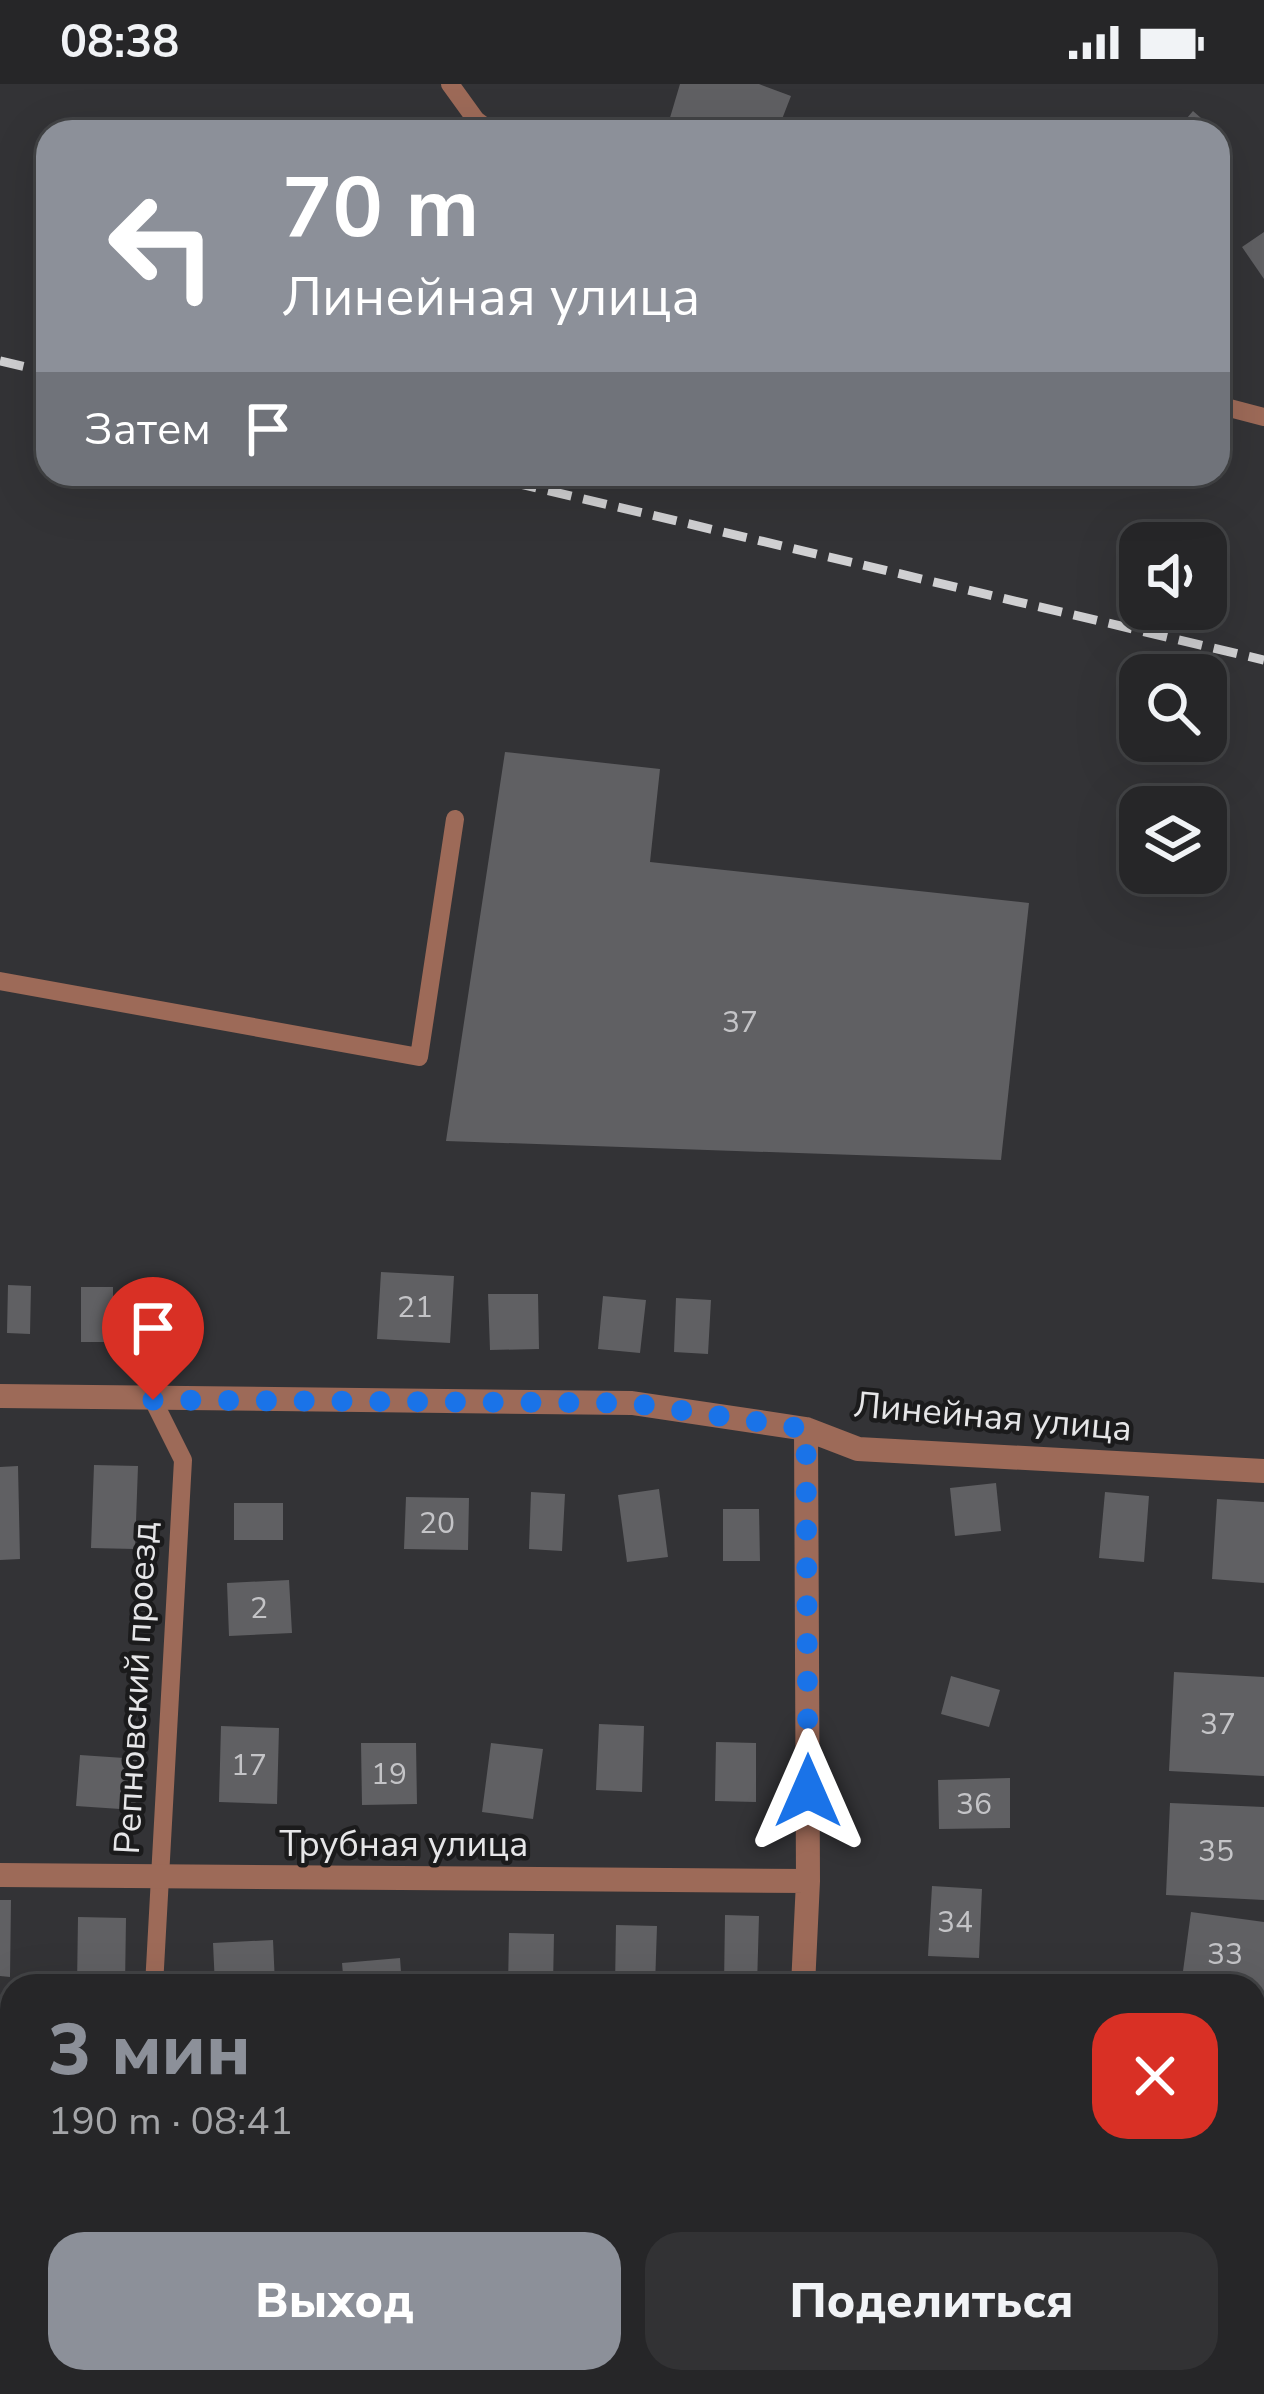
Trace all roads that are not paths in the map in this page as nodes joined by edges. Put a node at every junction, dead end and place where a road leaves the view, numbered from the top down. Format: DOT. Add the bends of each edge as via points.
graph roads {
  1 [pos="450,84"];
  2 [pos="476,120"];
  3 [pos="1230,407"];
  4 [pos="1264,417"];
  5 [pos="455,819"];
  6 [pos="0,981"];
  7 [pos="0,1396"];
  8 [pos="153,1400"];
  9 [pos="806,1429"];
  10 [pos="1264,1472"];
  11 [pos="0,1875"];
  12 [pos="158,1879"];
  13 [pos="808,1881"];
  14 [pos="154,1974"];
  15 [pos="804,1974"];
  1 -- 2 [label="lane"];
  3 -- 4 [label="lane"];
  5 -- 6 [label="lane" via="419,1057"];
  7 -- 8 [label="street, Линейная улица"];
  8 -- 9 [label="street, Линейная улица" via="632,1403"];
  8 -- 12 [label="lane, Репновский проезд" via="183,1460"];
  9 -- 10 [label="street, Линейная улица" via="858,1450"];
  9 -- 13 [label="street"];
  11 -- 12 [label="street, Трубная улица"];
  12 -- 13 [label="street, Трубная улица"];
  12 -- 14 [label="lane, Репновский проезд"];
  13 -- 15 [label="street"];
}
